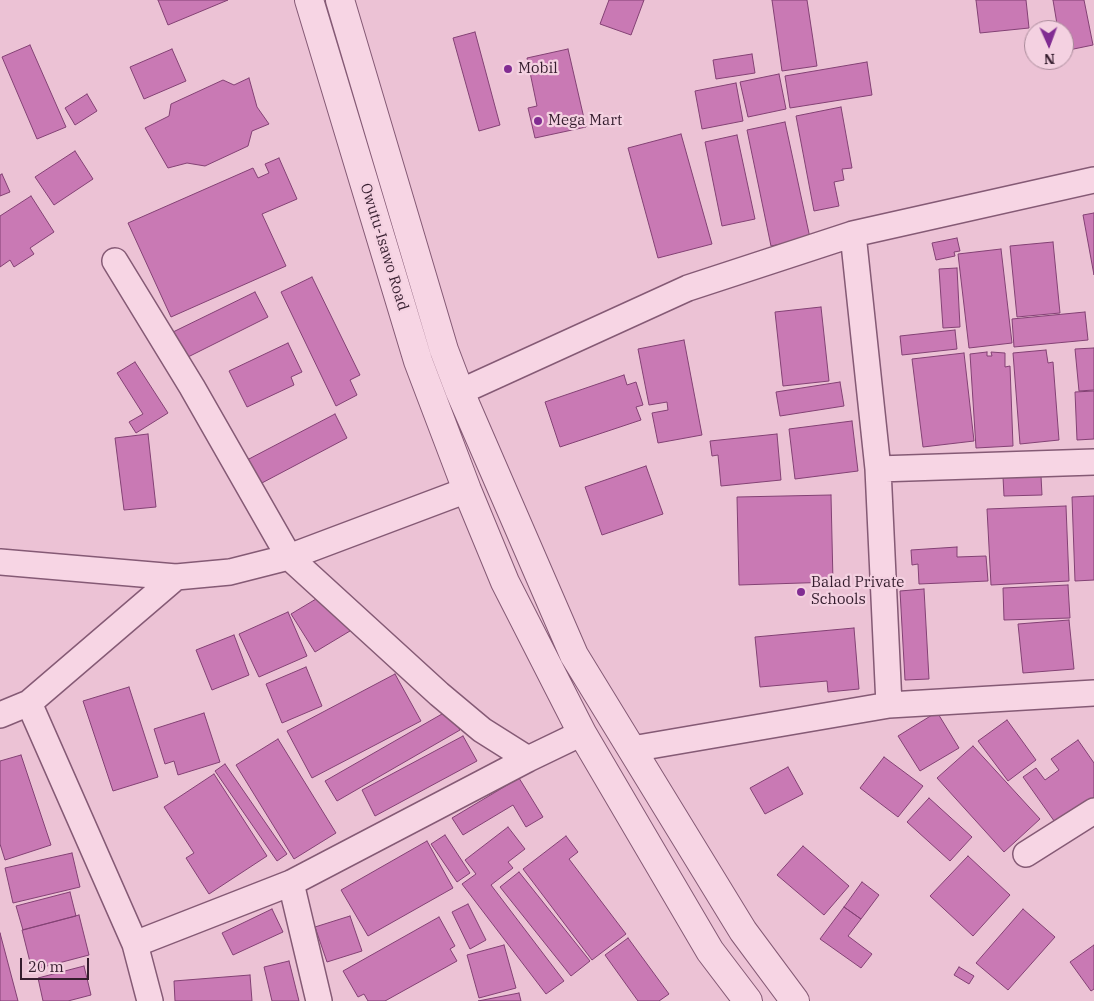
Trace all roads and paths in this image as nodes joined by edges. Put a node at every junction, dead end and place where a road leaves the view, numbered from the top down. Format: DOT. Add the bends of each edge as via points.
graph roads {
  1 [pos="309,0"];
  2 [pos="346,1"];
  3 [pos="1094,180"];
  4 [pos="853,234"];
  5 [pos="115,261"];
  6 [pos="460,392"];
  7 [pos="1094,462"];
  8 [pos="878,469"];
  9 [pos="467,490"];
  10 [pos="289,557"];
  11 [pos="0,562"];
  12 [pos="176,577"];
  13 [pos="1094,694"];
  14 [pos="29,703"];
  15 [pos="889,705"];
  16 [pos="0,715"];
  17 [pos="582,733"];
  18 [pos="632,749"];
  19 [pos="528,759"];
  20 [pos="1094,810"];
  21 [pos="1026,854"];
  22 [pos="291,884"];
  23 [pos="134,944"];
  24 [pos="142,1000"];
  25 [pos="319,1001"];
  26 [pos="748,1001"];
  27 [pos="795,1001"];
  1 -- 9 [label="street, Owutu-Isawo Road" via="418,361"];
  2 -- 6 [label="street, Owutu-Isawo Road" via="444,350"];
  3 -- 4 [label="street"];
  4 -- 6 [label="street" via="688,288"];
  4 -- 8 [label="street"];
  5 -- 10 [label="street"];
  6 -- 18 [label="street, Owutu-Isawo Road" via="574,655"];
  7 -- 8 [label="street"];
  8 -- 15 [label="street"];
  9 -- 10 [label="street"];
  9 -- 17 [label="street, Owutu-Isawo Road" via="505,582"];
  10 -- 12 [label="street" via="230,572"];
  10 -- 19 [label="street" via="439,694 482,730"];
  11 -- 12 [label="street"];
  12 -- 14 [label="street"];
  13 -- 15 [label="street"];
  14 -- 16 [label="street"];
  14 -- 23 [label="street"];
  15 -- 18 [label="street"];
  17 -- 19 [label="street"];
  17 -- 26 [label="street, Owutu-Isawo Road" via="710,951"];
  18 -- 27 [label="street, Owutu-Isawo Road" via="743,931"];
  19 -- 22 [label="street"];
  20 -- 21 [label="street"];
  22 -- 23 [label="street"];
  22 -- 25 [label="street"];
  23 -- 24 [label="street"];
}
